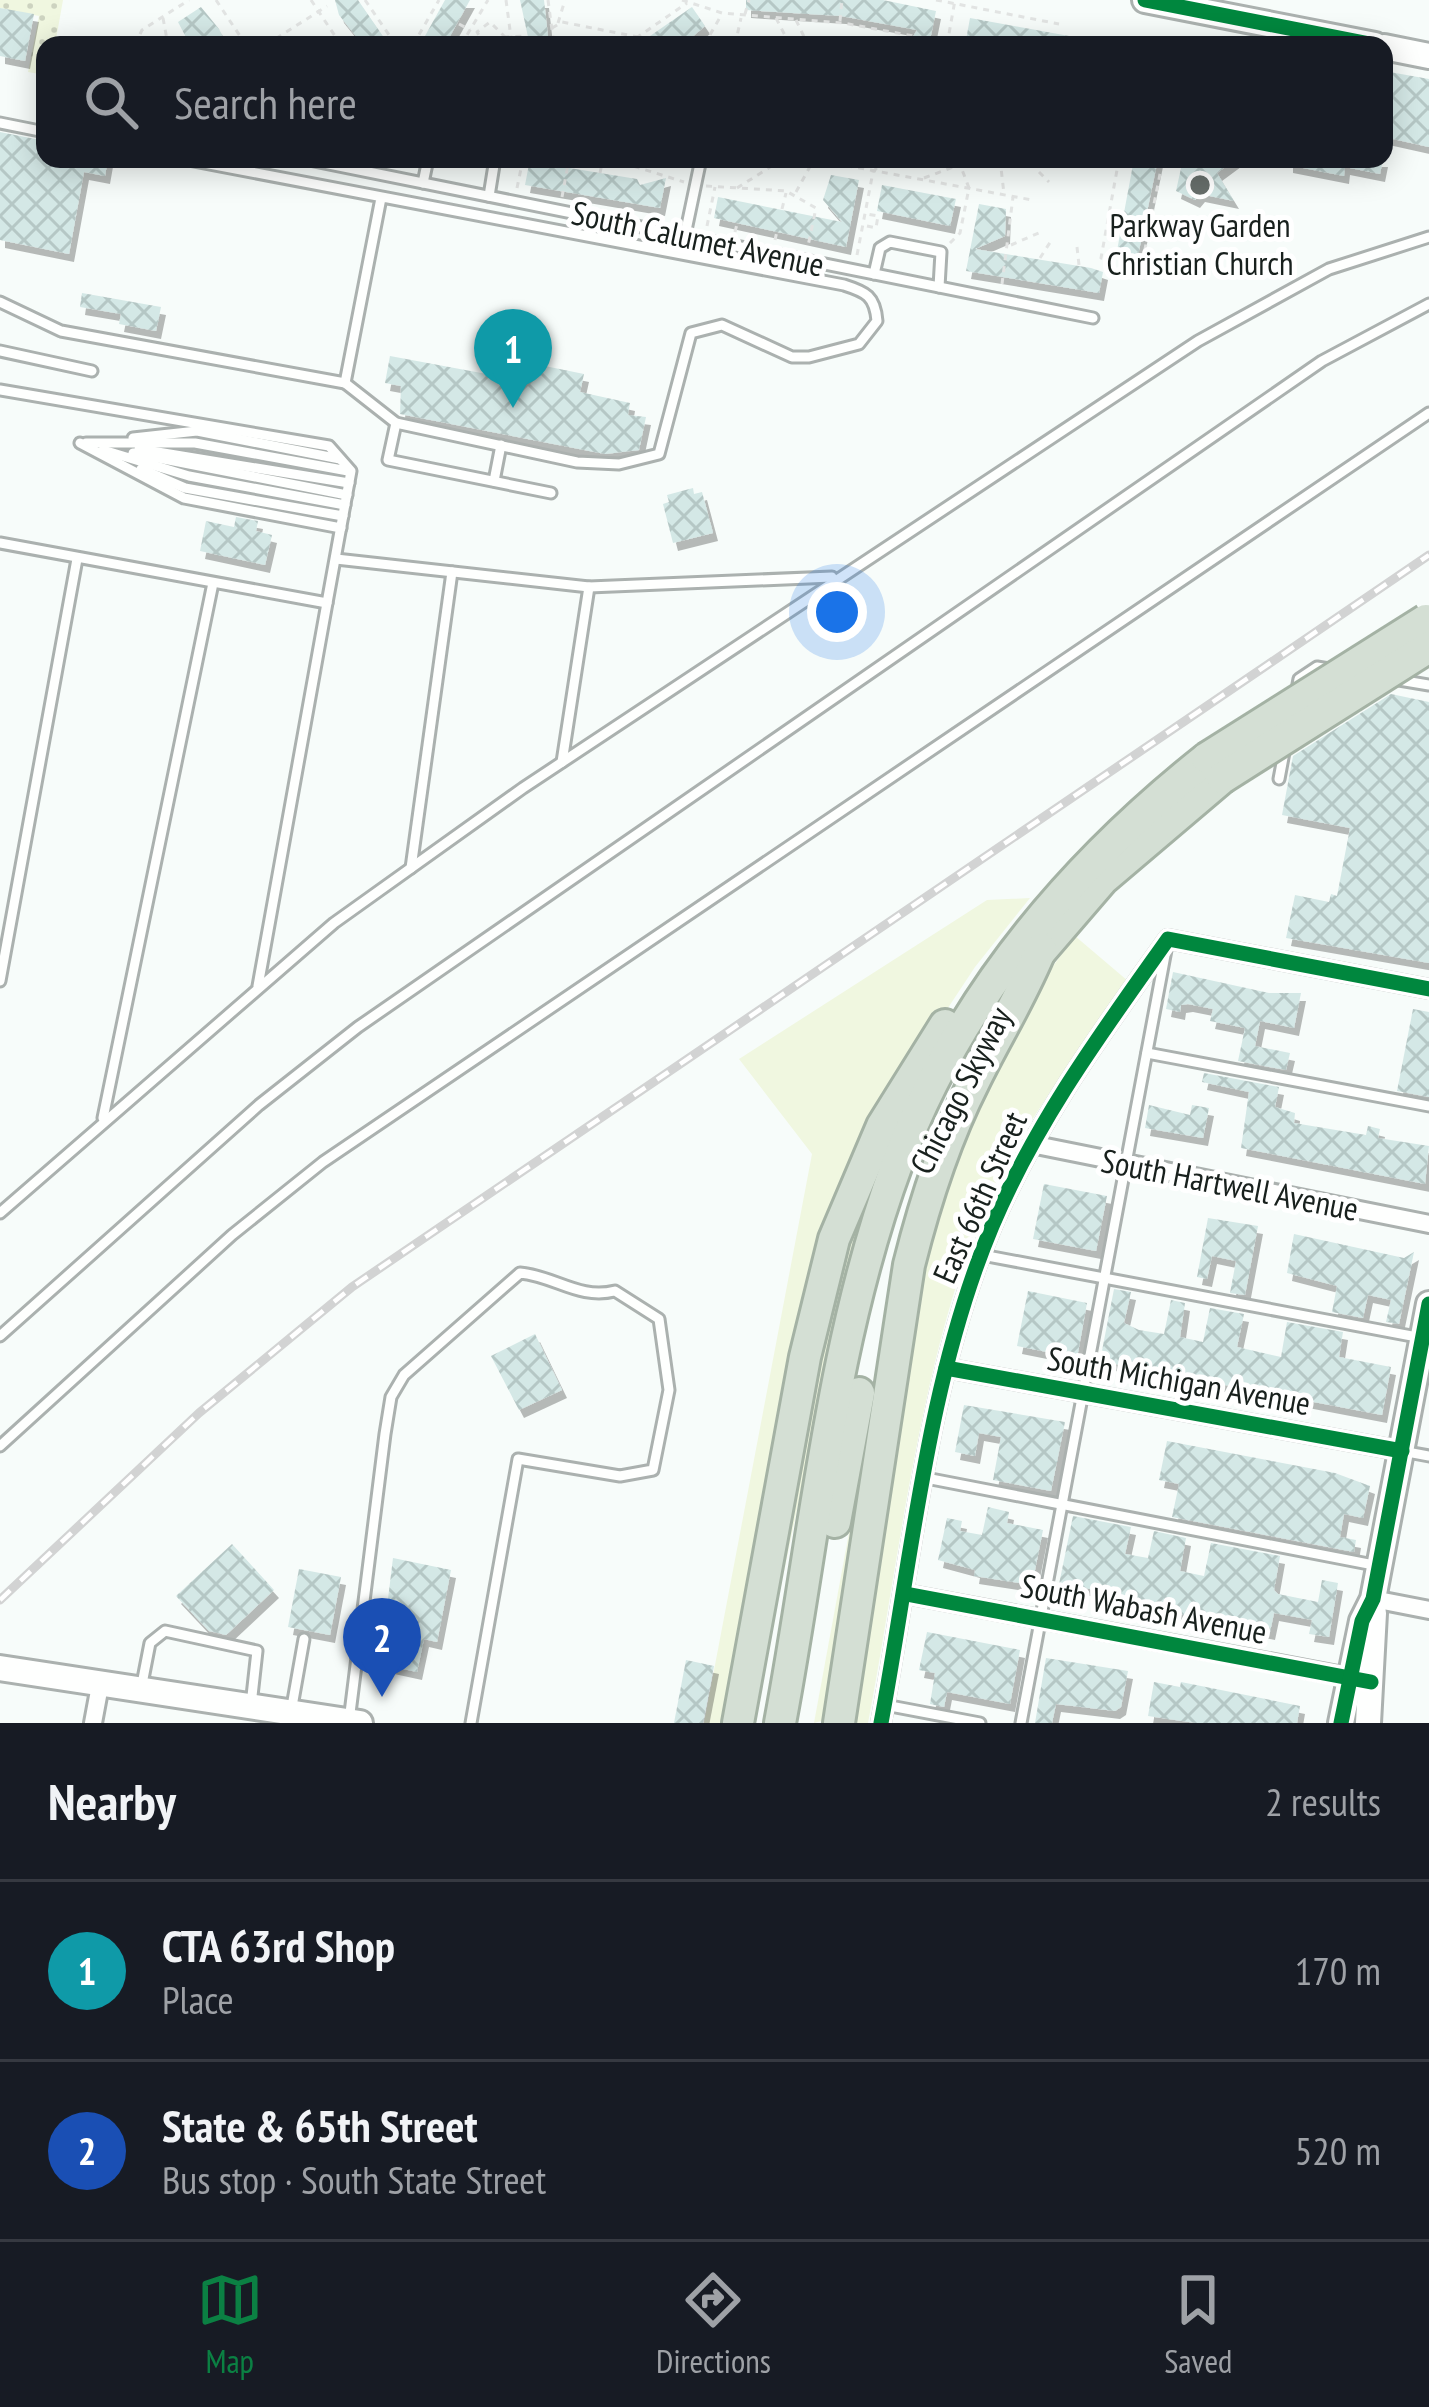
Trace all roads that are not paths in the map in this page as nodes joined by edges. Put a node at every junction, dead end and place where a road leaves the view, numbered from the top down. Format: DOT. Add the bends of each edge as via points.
graph roads {
  1 [pos="1145,0"];
  2 [pos="1200,5"];
  3 [pos="1336,36"];
  4 [pos="1393,49"];
  5 [pos="1429,56"];
  6 [pos="0,123"];
  7 [pos="36,130"];
  8 [pos="229,168"];
  9 [pos="349,168"];
  10 [pos="426,168"];
  11 [pos="494,168"];
  12 [pos="699,168"];
  13 [pos="423,183"];
  14 [pos="489,196"];
  15 [pos="382,198"];
  16 [pos="686,235"];
  17 [pos="1429,237"];
  18 [pos="874,274"];
  19 [pos="939,287"];
  20 [pos="0,302"];
  21 [pos="1429,304"];
  22 [pos="1093,318"];
  23 [pos="0,351"];
  24 [pos="92,371"];
  25 [pos="345,383"];
  26 [pos="0,390"];
  27 [pos="1429,413"];
  28 [pos="396,423"];
  29 [pos="80,443"];
  30 [pos="501,445"];
  31 [pos="340,459"];
  32 [pos="494,481"];
  33 [pos="551,493"];
  34 [pos="346,500"];
  35 [pos="0,543"];
  36 [pos="77,559"];
  37 [pos="335,559"];
  38 [pos="452,572"];
  39 [pos="834,577"];
  40 [pos="213,583"];
  41 [pos="589,586"];
  42 [pos="327,603"];
  43 [pos="1428,629"];
  44 [pos="1429,685"];
  45 [pos="562,762"];
  46 [pos="1215,768"];
  47 [pos="1279,779"];
  48 [pos="411,868"];
  49 [pos="1054,899"];
  50 [pos="1168,939"];
  51 [pos="1041,949"];
  52 [pos="0,981"];
  53 [pos="258,986"];
  54 [pos="1429,988"];
  55 [pos="1147,1053"];
  56 [pos="1429,1106"];
  57 [pos="103,1118"];
  58 [pos="1031,1144"];
  59 [pos="1126,1164"];
  60 [pos="0,1213"];
  61 [pos="1429,1223"];
  62 [pos="982,1255"];
  63 [pos="1104,1278"];
  64 [pos="1429,1304"];
  65 [pos="0,1336"];
  66 [pos="1423,1339"];
  67 [pos="946,1368"];
  68 [pos="1083,1393"];
  69 [pos="0,1446"];
  70 [pos="1402,1451"];
  71 [pos="1429,1456"];
  72 [pos="926,1478"];
  73 [pos="1062,1504"];
  74 [pos="1379,1566"];
  75 [pos="906,1594"];
  76 [pos="1372,1599"];
  77 [pos="1429,1610"];
  78 [pos="1040,1618"];
  79 [pos="304,1639"];
  80 [pos="4,1664"];
  81 [pos="788,1679"];
  82 [pos="101,1680"];
  83 [pos="1360,1680"];
  84 [pos="142,1687"];
  85 [pos="251,1705"];
  86 [pos="291,1712"];
  87 [pos="883,1714"];
  88 [pos="354,1722"];
  89 [pos="94,1723"];
  90 [pos="471,1723"];
  91 [pos="738,1723"];
  92 [pos="762,1723"];
  93 [pos="780,1723"];
  94 [pos="797,1723"];
  95 [pos="839,1723"];
  96 [pos="980,1723"];
  97 [pos="1021,1723"];
  98 [pos="1340,1723"];
  99 [pos="1369,1723"];
  1 -- 2 [label="main road"];
  2 -- 3 [label="main road"];
  4 -- 5 [label="main road"];
  6 -- 7 [label="lane"];
  8 -- 15 [label="lane"];
  9 -- 13 [label="lane, South Calumet Avenue"];
  10 -- 13 [label="lane"];
  11 -- 14 [label="lane"];
  12 -- 16 [label="lane"];
  13 -- 14 [label="lane, South Calumet Avenue"];
  14 -- 16 [label="lane, South Calumet Avenue"];
  15 -- 25 [label="lane"];
  15 -- 30 [label="lane" via="844,285 867,292 876,305 875,329 859,344 809,357 722,325 691,333 659,454 598,463"];
  16 -- 18 [label="lane, South Calumet Avenue"];
  17 -- 39 [label="lane" via="1329,269 1198,341"];
  18 -- 19 [label="lane, South Calumet Avenue"];
  18 -- 19 [label="lane" via="880,248 890,242 940,252"];
  19 -- 22 [label="lane, South Calumet Avenue"];
  20 -- 25 [label="lane" via="61,331"];
  21 -- 65 [label="lane" via="1322,361 358,1027"];
  23 -- 24 [label="lane"];
  25 -- 28 [label="lane"];
  26 -- 31 [label="lane" via="284,436 329,446"];
  27 -- 69 [label="lane" via="323,1162"];
  28 -- 30 [label="lane"];
  28 -- 32 [label="lane" via="388,460"];
  29 -- 31 [label="lane" via="197,431"];
  29 -- 34 [label="lane"];
  29 -- 34 [label="lane" via="185,488"];
  29 -- 34 [label="lane" via="195,443"];
  30 -- 32 [label="lane"];
  31 -- 34 [label="lane"];
  32 -- 33 [label="lane"];
  34 -- 37 [label="lane"];
  35 -- 36 [label="lane"];
  36 -- 40 [label="lane"];
  36 -- 52 [label="lane"];
  37 -- 38 [label="lane"];
  37 -- 42 [label="lane"];
  38 -- 41 [label="lane"];
  38 -- 48 [label="lane"];
  39 -- 41 [label="lane"];
  39 -- 45 [label="lane"];
  40 -- 42 [label="lane"];
  40 -- 57 [label="lane"];
  41 -- 45 [label="lane"];
  42 -- 53 [label="lane"];
  43 -- 46 [label="highway, Chicago Skyway, bridge"];
  44 -- 47 [label="lane" via="1317,668 1299,679"];
  45 -- 48 [label="lane"];
  46 -- 49 [label="highway, Chicago Skyway" via="1146,806"];
  46 -- 51 [label="highway, Chicago Skyway"];
  48 -- 53 [label="lane"];
  49 -- 81 [label="highway, Chicago Skyway" via="957,1039 897,1163 852,1322"];
  49 -- 91 [label="highway" via="988,963 909,1078 834,1239"];
  50 -- 54 [label="street"];
  50 -- 55 [label="lane"];
  50 -- 58 [label="street, East 66th Street"];
  51 -- 81 [label="highway, Chicago Skyway" via="967,1061 910,1186"];
  51 -- 95 [label="highway" via="948,1137 923,1208"];
  53 -- 57 [label="lane"];
  55 -- 56 [label="lane"];
  55 -- 59 [label="lane"];
  57 -- 60 [label="lane"];
  58 -- 59 [label="street, South Hartwell Avenue"];
  58 -- 62 [label="street, East 66th Street"];
  59 -- 61 [label="street, South Hartwell Avenue"];
  59 -- 63 [label="lane"];
  62 -- 63 [label="lane"];
  62 -- 67 [label="street, East 66th Street"];
  63 -- 66 [label="lane"];
  63 -- 68 [label="lane"];
  64 -- 66 [label="main road"];
  66 -- 70 [label="main road"];
  67 -- 68 [label="street, South Michigan Avenue"];
  67 -- 72 [label="street, East 66th Street"];
  68 -- 70 [label="street, South Michigan Avenue"];
  68 -- 73 [label="lane"];
  70 -- 71 [label="lane"];
  70 -- 74 [label="main road"];
  72 -- 73 [label="lane"];
  72 -- 75 [label="street, East 66th Street"];
  73 -- 74 [label="lane"];
  73 -- 78 [label="lane"];
  74 -- 76 [label="main road"];
  75 -- 78 [label="street, South Wabash Avenue"];
  75 -- 87 [label="street, East 66th Street"];
  76 -- 77 [label="street"];
  76 -- 83 [label="main road"];
  78 -- 83 [label="street, South Wabash Avenue"];
  78 -- 97 [label="lane"];
  79 -- 86 [label="lane"];
  80 -- 82 [label="main road"];
  81 -- 92 [label="highway, Chicago Skyway"];
  81 -- 93 [label="highway, Chicago Skyway"];
  81 -- 94 [label="highway, Chicago Skyway"];
  82 -- 84 [label="main road"];
  82 -- 89 [label="street"];
  83 -- 98 [label="main road"];
  83 -- 99 [label="main road"];
  84 -- 85 [label="main road"];
  84 -- 85 [label="lane" via="150,1643 165,1631 257,1651"];
  85 -- 86 [label="main road"];
  86 -- 88 [label="main road"];
  87 -- 96 [label="lane"];
  88 -- 90 [label="lane" via="385,1434 404,1375 520,1273 595,1296 615,1291 659,1319 669,1390 653,1470 620,1476 518,1460"];
}
